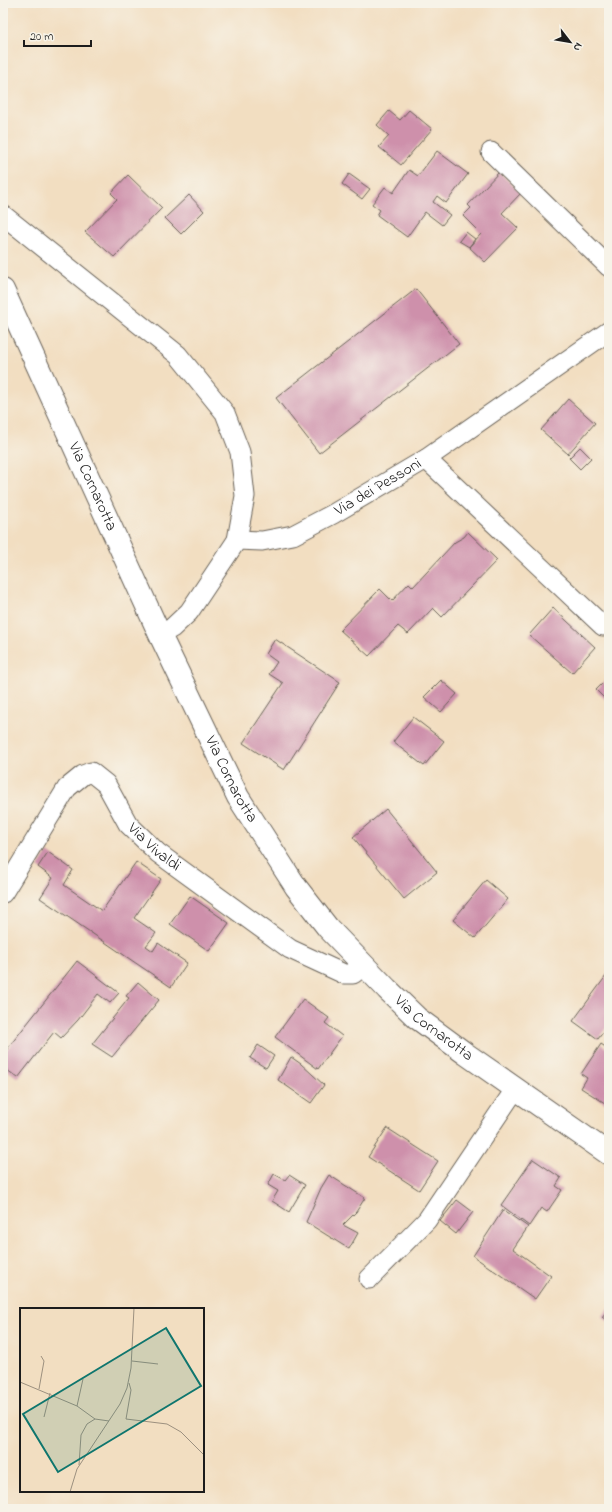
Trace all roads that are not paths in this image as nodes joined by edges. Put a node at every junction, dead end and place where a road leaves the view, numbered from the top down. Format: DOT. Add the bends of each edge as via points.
graph roads {
  1 [pos="491,152"];
  2 [pos="3,215"];
  3 [pos="609,267"];
  4 [pos="3,290"];
  5 [pos="609,331"];
  6 [pos="426,459"];
  7 [pos="237,540"];
  8 [pos="603,626"];
  9 [pos="160,635"];
  10 [pos="3,893"];
  11 [pos="364,966"];
  12 [pos="516,1088"];
  13 [pos="609,1154"];
  14 [pos="369,1279"];
  1 -- 3 [label="street"];
  2 -- 7 [label="street" via="178,355 225,413 240,452 245,496"];
  4 -- 9 [label="main road, Via Cornarotta"];
  5 -- 6 [label="street, Via dei Pessoni"];
  6 -- 7 [label="street, Via dei Pessoni" via="293,536 262,541"];
  6 -- 8 [label="street"];
  7 -- 9 [label="street" via="189,612"];
  9 -- 11 [label="main road, Via Cornarotta" via="238,797 296,887 328,928"];
  10 -- 11 [label="street, Via Vivaldi" via="67,788 91,772 106,784 128,824 158,853 290,949 344,974 353,974"];
  11 -- 12 [label="main road, Via Cornarotta" via="417,1018"];
  12 -- 13 [label="main road, Via Cornarotta"];
  12 -- 14 [label="street" via="427,1220"];
}
